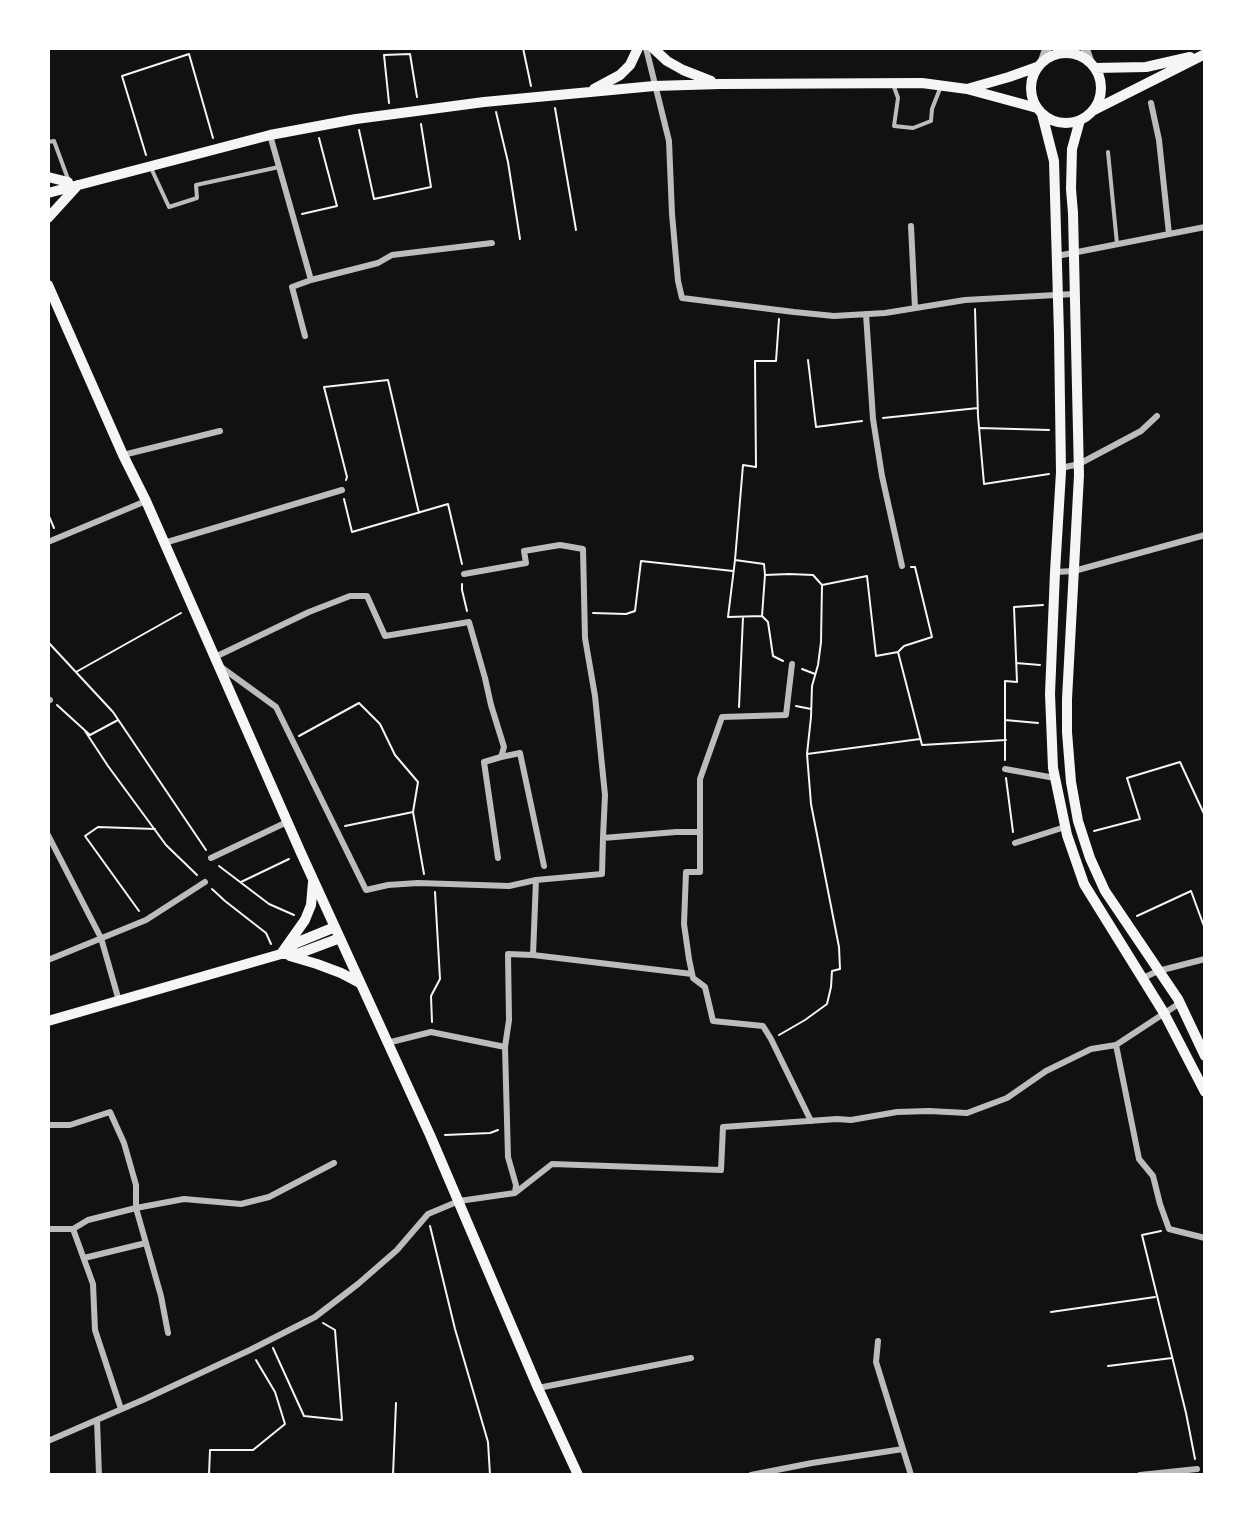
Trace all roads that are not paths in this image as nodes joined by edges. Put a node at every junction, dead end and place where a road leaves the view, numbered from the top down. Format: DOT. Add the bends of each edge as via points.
graph roads {
  1 [pos="638,48"];
  2 [pos="646,48"];
  3 [pos="653,48"];
  4 [pos="1047,48"];
  5 [pos="1085,48"];
  6 [pos="1205,53"];
  7 [pos="1040,64"];
  8 [pos="1093,65"];
  9 [pos="720,84"];
  10 [pos="892,84"];
  11 [pos="654,86"];
  12 [pos="941,86"];
  13 [pos="967,89"];
  14 [pos="587,93"];
  15 [pos="1151,103"];
  16 [pos="1094,110"];
  17 [pos="1039,111"];
  18 [pos="1080,120"];
  19 [pos="270,135"];
  20 [pos="48,142"];
  21 [pos="1108,152"];
  22 [pos="149,166"];
  23 [pos="279,167"];
  24 [pos="48,177"];
  25 [pos="74,183"];
  26 [pos="48,185"];
  27 [pos="48,193"];
  28 [pos="48,218"];
  29 [pos="912,226"];
  30 [pos="1205,227"];
  31 [pos="1169,234"];
  32 [pos="492,243"];
  33 [pos="1117,244"];
  34 [pos="1074,254"];
  35 [pos="1057,256"];
  36 [pos="311,280"];
  37 [pos="48,285"];
  38 [pos="1074,294"];
  39 [pos="1058,295"];
  40 [pos="52,306"];
  41 [pos="915,308"];
  42 [pos="866,314"];
  43 [pos="305,336"];
  44 [pos="1157,416"];
  45 [pos="220,431"];
  46 [pos="123,455"];
  47 [pos="1079,464"];
  48 [pos="1061,470"];
  49 [pos="342,490"];
  50 [pos="146,501"];
  51 [pos="1205,536"];
  52 [pos="48,542"];
  53 [pos="164,543"];
  54 [pos="902,566"];
  55 [pos="1074,571"];
  56 [pos="1055,572"];
  57 [pos="464,574"];
  58 [pos="217,662"];
  59 [pos="792,664"];
  60 [pos="501,757"];
  61 [pos="1005,769"];
  62 [pos="1055,778"];
  63 [pos="287,822"];
  64 [pos="1065,827"];
  65 [pos="700,832"];
  66 [pos="48,835"];
  67 [pos="603,838"];
  68 [pos="1015,843"];
  69 [pos="211,858"];
  70 [pos="498,858"];
  71 [pos="544,867"];
  72 [pos="314,879"];
  73 [pos="536,880"];
  74 [pos="205,882"];
  75 [pos="338,933"];
  76 [pos="101,938"];
  77 [pos="279,954"];
  78 [pos="533,954"];
  79 [pos="1205,959"];
  80 [pos="48,960"];
  81 [pos="1158,971"];
  82 [pos="692,974"];
  83 [pos="1143,978"];
  84 [pos="360,984"];
  85 [pos="120,1001"];
  86 [pos="1180,1003"];
  87 [pos="1164,1013"];
  88 [pos="48,1021"];
  89 [pos="387,1043"];
  90 [pos="1116,1045"];
  91 [pos="506,1047"];
  92 [pos="1205,1056"];
  93 [pos="1205,1092"];
  94 [pos="811,1120"];
  95 [pos="48,1125"];
  96 [pos="334,1163"];
  97 [pos="515,1193"];
  98 [pos="459,1202"];
  99 [pos="136,1208"];
  100 [pos="48,1229"];
  101 [pos="73,1229"];
  102 [pos="1205,1238"];
  103 [pos="146,1243"];
  104 [pos="84,1258"];
  105 [pos="168,1334"];
  106 [pos="878,1341"];
  107 [pos="692,1358"];
  108 [pos="538,1388"];
  109 [pos="121,1409"];
  110 [pos="97,1420"];
  111 [pos="48,1441"];
  112 [pos="903,1449"];
  113 [pos="1197,1469"];
  114 [pos="99,1475"];
  115 [pos="578,1475"];
  116 [pos="751,1475"];
  117 [pos="911,1475"];
  118 [pos="1140,1475"];
  1 -- 14 [label="main road" via="620,75"];
  2 -- 11 [label="street"];
  3 -- 9 [label="main road" via="682,70"];
  4 -- 7 [label="street"];
  5 -- 8 [label="street"];
  6 -- 8 [label="main road" via="1146,67"];
  6 -- 16 [label="main road"];
  7 -- 8 [label="main road" via="1051,56 1072,53"];
  7 -- 13 [label="main road"];
  7 -- 17 [label="main road" via="1030,83"];
  8 -- 16 [label="main road" via="1101,82"];
  9 -- 10 [label="main road"];
  9 -- 11 [label="main road"];
  10 -- 12 [label="main road"];
  10 -- 12 [label="lane" via="898,98 894,126 913,128 931,121"];
  11 -- 14 [label="main road"];
  11 -- 42 [label="street" via="669,141 672,214 682,298 834,316"];
  12 -- 13 [label="main road"];
  13 -- 17 [label="main road"];
  14 -- 19 [label="main road" via="419,110"];
  15 -- 31 [label="street"];
  16 -- 18 [label="main road"];
  17 -- 18 [label="main road" via="1060,123"];
  17 -- 35 [label="main road" via="1054,161"];
  18 -- 34 [label="main road" via="1072,149"];
  19 -- 22 [label="main road"];
  19 -- 23 [label="street"];
  20 -- 25 [label="lane" via="54,141"];
  21 -- 33 [label="lane"];
  22 -- 23 [label="lane" via="169,207 197,198 196,185"];
  22 -- 25 [label="main road"];
  23 -- 36 [label="street"];
  24 -- 25 [label="main road"];
  25 -- 26 [label="main road"];
  25 -- 27 [label="main road"];
  25 -- 28 [label="main road"];
  29 -- 41 [label="street"];
  30 -- 31 [label="street"];
  31 -- 33 [label="street"];
  32 -- 36 [label="street" via="392,255"];
  33 -- 34 [label="street"];
  34 -- 35 [label="street"];
  34 -- 38 [label="main road"];
  35 -- 39 [label="main road"];
  36 -- 43 [label="street" via="292,287"];
  37 -- 40 [label="main road"];
  38 -- 39 [label="street"];
  38 -- 47 [label="main road"];
  39 -- 41 [label="street"];
  39 -- 48 [label="main road"];
  40 -- 46 [label="main road"];
  41 -- 42 [label="street"];
  42 -- 54 [label="street" via="873,419"];
  44 -- 47 [label="street" via="1141,431"];
  45 -- 46 [label="street"];
  46 -- 50 [label="main road"];
  47 -- 48 [label="street"];
  47 -- 55 [label="main road"];
  48 -- 56 [label="main road"];
  49 -- 53 [label="street"];
  50 -- 52 [label="street"];
  50 -- 53 [label="main road"];
  51 -- 55 [label="street"];
  53 -- 58 [label="main road"];
  55 -- 56 [label="street"];
  55 -- 81 [label="main road" via="1067,732 1078,821 1105,891"];
  56 -- 62 [label="main road" via="1050,693"];
  57 -- 67 [label="street" via="526,563 524,551 560,545 582,549 585,638 605,795"];
  58 -- 60 [label="street" via="309,612 350,596 367,596 385,636 470,622 504,747"];
  58 -- 63 [label="main road"];
  58 -- 73 [label="street" via="276,707 366,890 426,883 509,886"];
  59 -- 65 [label="street" via="786,715 722,717 700,779"];
  60 -- 70 [label="street" via="484,762"];
  60 -- 71 [label="street" via="520,753"];
  61 -- 62 [label="street"];
  62 -- 64 [label="main road"];
  63 -- 69 [label="street"];
  63 -- 72 [label="main road"];
  64 -- 68 [label="street"];
  64 -- 83 [label="main road" via="1084,884"];
  65 -- 67 [label="street"];
  65 -- 82 [label="street" via="700,872 686,872 684,924"];
  66 -- 76 [label="street"];
  67 -- 73 [label="street" via="602,874"];
  72 -- 75 [label="main road"];
  72 -- 77 [label="main road" via="305,920"];
  73 -- 78 [label="street"];
  74 -- 76 [label="street" via="146,920"];
  75 -- 77 [label="main road" via="291,945"];
  75 -- 84 [label="main road"];
  76 -- 80 [label="street"];
  76 -- 85 [label="street"];
  77 -- 84 [label="main road" via="341,973"];
  77 -- 85 [label="main road"];
  78 -- 82 [label="street"];
  78 -- 91 [label="street" via="508,954"];
  79 -- 81 [label="street"];
  81 -- 83 [label="street"];
  81 -- 86 [label="main road"];
  82 -- 94 [label="street" via="705,987 713,1021 763,1026"];
  83 -- 87 [label="main road"];
  84 -- 89 [label="main road"];
  85 -- 88 [label="main road"];
  86 -- 87 [label="street"];
  86 -- 92 [label="main road"];
  87 -- 90 [label="street"];
  87 -- 93 [label="main road"];
  89 -- 91 [label="street" via="431,1032"];
  89 -- 98 [label="main road"];
  90 -- 94 [label="street" via="1091,1049 1046,1071 1007,1098 968,1113 897,1112 851,1120"];
  90 -- 102 [label="street" via="1139,1159 1153,1176 1169,1229"];
  91 -- 97 [label="street" via="508,1157"];
  94 -- 97 [label="street" via="723,1127 721,1170 552,1164"];
  95 -- 99 [label="street" via="70,1125 110,1112 136,1185"];
  96 -- 99 [label="street" via="269,1197 241,1204 184,1199"];
  97 -- 98 [label="street"];
  98 -- 108 [label="main road"];
  98 -- 109 [label="street" via="428,1214 397,1250 315,1317"];
  99 -- 101 [label="street" via="88,1220"];
  99 -- 103 [label="street"];
  100 -- 101 [label="street"];
  101 -- 104 [label="street"];
  103 -- 104 [label="street"];
  103 -- 105 [label="street"];
  104 -- 109 [label="street" via="93,1284 95,1330"];
  106 -- 112 [label="street" via="876,1362"];
  107 -- 108 [label="street"];
  108 -- 115 [label="main road"];
  109 -- 110 [label="street"];
  110 -- 111 [label="street"];
  110 -- 114 [label="street"];
  112 -- 116 [label="street"];
  112 -- 117 [label="street"];
  113 -- 118 [label="street"];
}
